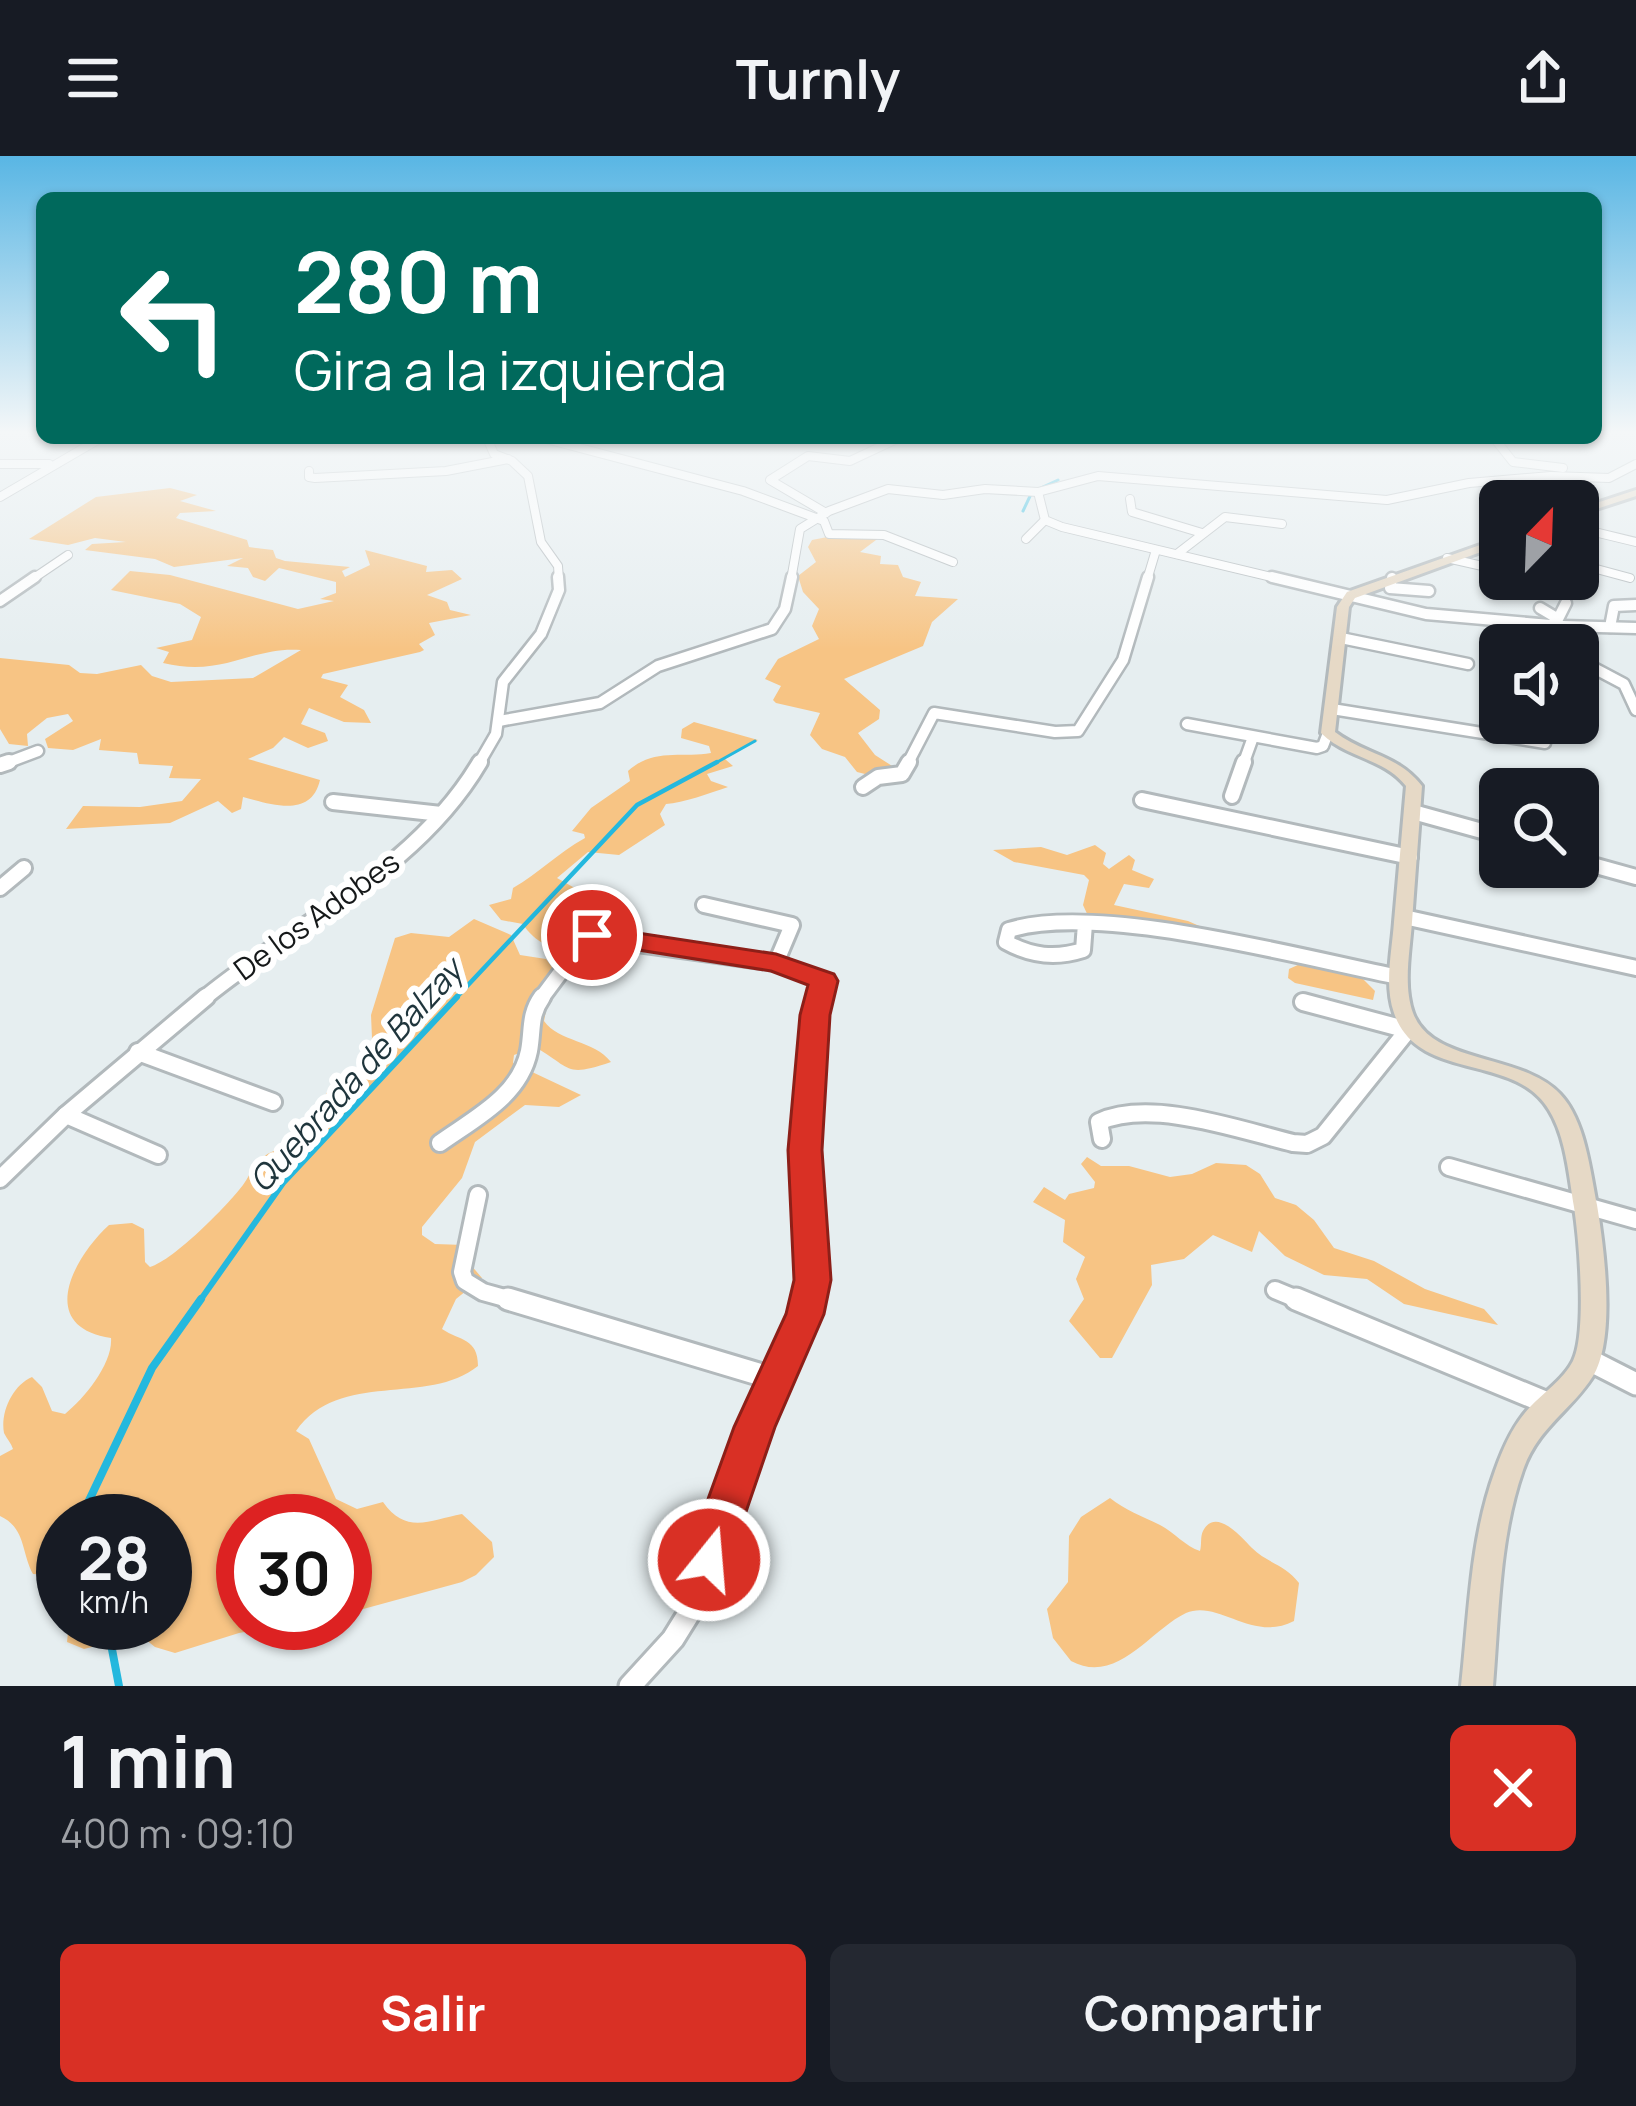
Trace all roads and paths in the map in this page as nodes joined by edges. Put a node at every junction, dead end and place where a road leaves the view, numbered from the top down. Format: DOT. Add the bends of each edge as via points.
graph roads {
  1 [pos="534,505"];
  2 [pos="788,505"];
  3 [pos="806,505"];
  4 [pos="848,505"];
  5 [pos="1039,505"];
  6 [pos="1128,505"];
  7 [pos="821,516"];
  8 [pos="1046,520"];
  9 [pos="1282,524"];
  10 [pos="1202,533"];
  11 [pos="1599,533"];
  12 [pos="1026,539"];
  13 [pos="1636,542"];
  14 [pos="1156,550"];
  15 [pos="1479,550"];
  16 [pos="1177,554"];
  17 [pos="68,555"];
  18 [pos="1447,558"];
  19 [pos="953,562"];
  20 [pos="1479,565"];
  21 [pos="1599,570"];
  22 [pos="1392,578"];
  23 [pos="1630,578"];
  24 [pos="1429,591"];
  25 [pos="1351,595"];
  26 [pos="0,601"];
  27 [pos="1566,603"];
  28 [pos="1636,605"];
  29 [pos="1540,608"];
  30 [pos="1558,624"];
  31 [pos="1599,626"];
  32 [pos="1610,627"];
  33 [pos="1636,628"];
  34 [pos="1341,638"];
  35 [pos="1468,664"];
  36 [pos="1599,670"];
  37 [pos="1331,709"];
  38 [pos="1636,710"];
  39 [pos="499,721"];
  40 [pos="1187,724"];
  41 [pos="1328,733"];
  42 [pos="1479,733"];
  43 [pos="1253,737"];
  44 [pos="38,751"];
  45 [pos="0,765"];
  46 [pos="863,787"];
  47 [pos="1232,796"];
  48 [pos="1142,800"];
  49 [pos="333,802"];
  50 [pos="1413,812"];
  51 [pos="441,814"];
  52 [pos="1479,830"];
  53 [pos="1410,857"];
  54 [pos="1599,867"];
  55 [pos="24,868"];
  56 [pos="1636,877"];
  57 [pos="0,888"];
  58 [pos="704,905"];
  59 [pos="1404,917"];
  60 [pos="1085,924"];
  61 [pos="776,963"];
  62 [pos="1636,968"];
  63 [pos="1399,977"];
  64 [pos="1303,1002"];
  65 [pos="1408,1030"];
  66 [pos="138,1052"];
  67 [pos="273,1102"];
  68 [pos="65,1115"];
  69 [pos="1102,1139"];
  70 [pos="440,1144"];
  71 [pos="158,1155"];
  72 [pos="1449,1167"];
  73 [pos="0,1179"];
  74 [pos="478,1195"];
  75 [pos="1586,1207"];
  76 [pos="1636,1220"];
  77 [pos="1275,1290"];
  78 [pos="1587,1358"];
  79 [pos="775,1379"];
  80 [pos="1636,1384"];
  81 [pos="1547,1403"];
  82 [pos="630,1686"];
  83 [pos="1477,1686"];
  1 -- 39 [label="street, De los Adobes" via="559,590 541,634 503,682"];
  2 -- 7 [label="street"];
  3 -- 7 [label="street"];
  4 -- 7 [label="street"];
  5 -- 8 [label="street"];
  6 -- 10 [label="street"];
  7 -- 19 [label="street" via="829,534 884,536"];
  7 -- 39 [label="street" via="797,535 796,572 772,628 658,666 600,704"];
  8 -- 12 [label="street"];
  8 -- 14 [label="street"];
  9 -- 10 [label="street" via="1225,517"];
  10 -- 16 [label="street"];
  11 -- 13 [label="street"];
  14 -- 16 [label="street"];
  14 -- 46 [label="street" via="1123,660 1078,731 934,712 902,774"];
  15 -- 18 [label="street"];
  16 -- 25 [label="street"];
  17 -- 26 [label="street"];
  18 -- 20 [label="street"];
  18 -- 22 [label="street"];
  21 -- 23 [label="street"];
  22 -- 24 [label="street" via="1390,587"];
  22 -- 25 [label="street"];
  25 -- 30 [label="street" via="1461,620"];
  25 -- 34 [label="street"];
  27 -- 30 [label="street"];
  28 -- 32 [label="street" via="1614,606"];
  29 -- 30 [label="street"];
  31 -- 32 [label="street"];
  32 -- 33 [label="street"];
  34 -- 35 [label="street"];
  34 -- 37 [label="street"];
  36 -- 38 [label="street" via="1624,683"];
  37 -- 41 [label="street"];
  37 -- 42 [label="street"];
  39 -- 51 [label="street, De los Adobes"];
  40 -- 43 [label="street"];
  41 -- 43 [label="street" via="1317,748"];
  41 -- 50 [label="street" via="1406,771"];
  43 -- 47 [label="street"];
  44 -- 45 [label="street"];
  48 -- 53 [label="street"];
  49 -- 51 [label="street"];
  50 -- 52 [label="street"];
  50 -- 53 [label="street"];
  51 -- 66 [label="street, De los Adobes" via="378,878 254,957"];
  53 -- 59 [label="street"];
  54 -- 56 [label="street"];
  55 -- 57 [label="street"];
  58 -- 61 [label="street" via="792,925"];
  59 -- 62 [label="street"];
  59 -- 63 [label="street"];
  60 -- 60 [label="street" via="1021,922 1006,942 1026,953 1075,955 1083,950"];
  60 -- 63 [label="street"];
  61 -- 70 [label="street" via="586,937 532,1011 529,1053 514,1089"];
  61 -- 79 [label="street" via="824,981 805,1150 813,1280"];
  63 -- 65 [label="street"];
  64 -- 65 [label="street"];
  65 -- 69 [label="street" via="1323,1136 1307,1144 1119,1112 1099,1122"];
  65 -- 75 [label="street" via="1439,1052 1543,1088 1561,1110"];
  66 -- 67 [label="street"];
  66 -- 68 [label="street, De los Adobes"];
  68 -- 71 [label="street"];
  68 -- 73 [label="street, De los Adobes"];
  72 -- 75 [label="street"];
  74 -- 79 [label="street" via="465,1282"];
  75 -- 76 [label="street"];
  75 -- 78 [label="street" via="1593,1287"];
  77 -- 81 [label="street"];
  78 -- 80 [label="street"];
  78 -- 81 [label="street"];
  79 -- 82 [label="street" via="696,1602"];
  81 -- 83 [label="street" via="1520,1444 1505,1488"];
}
